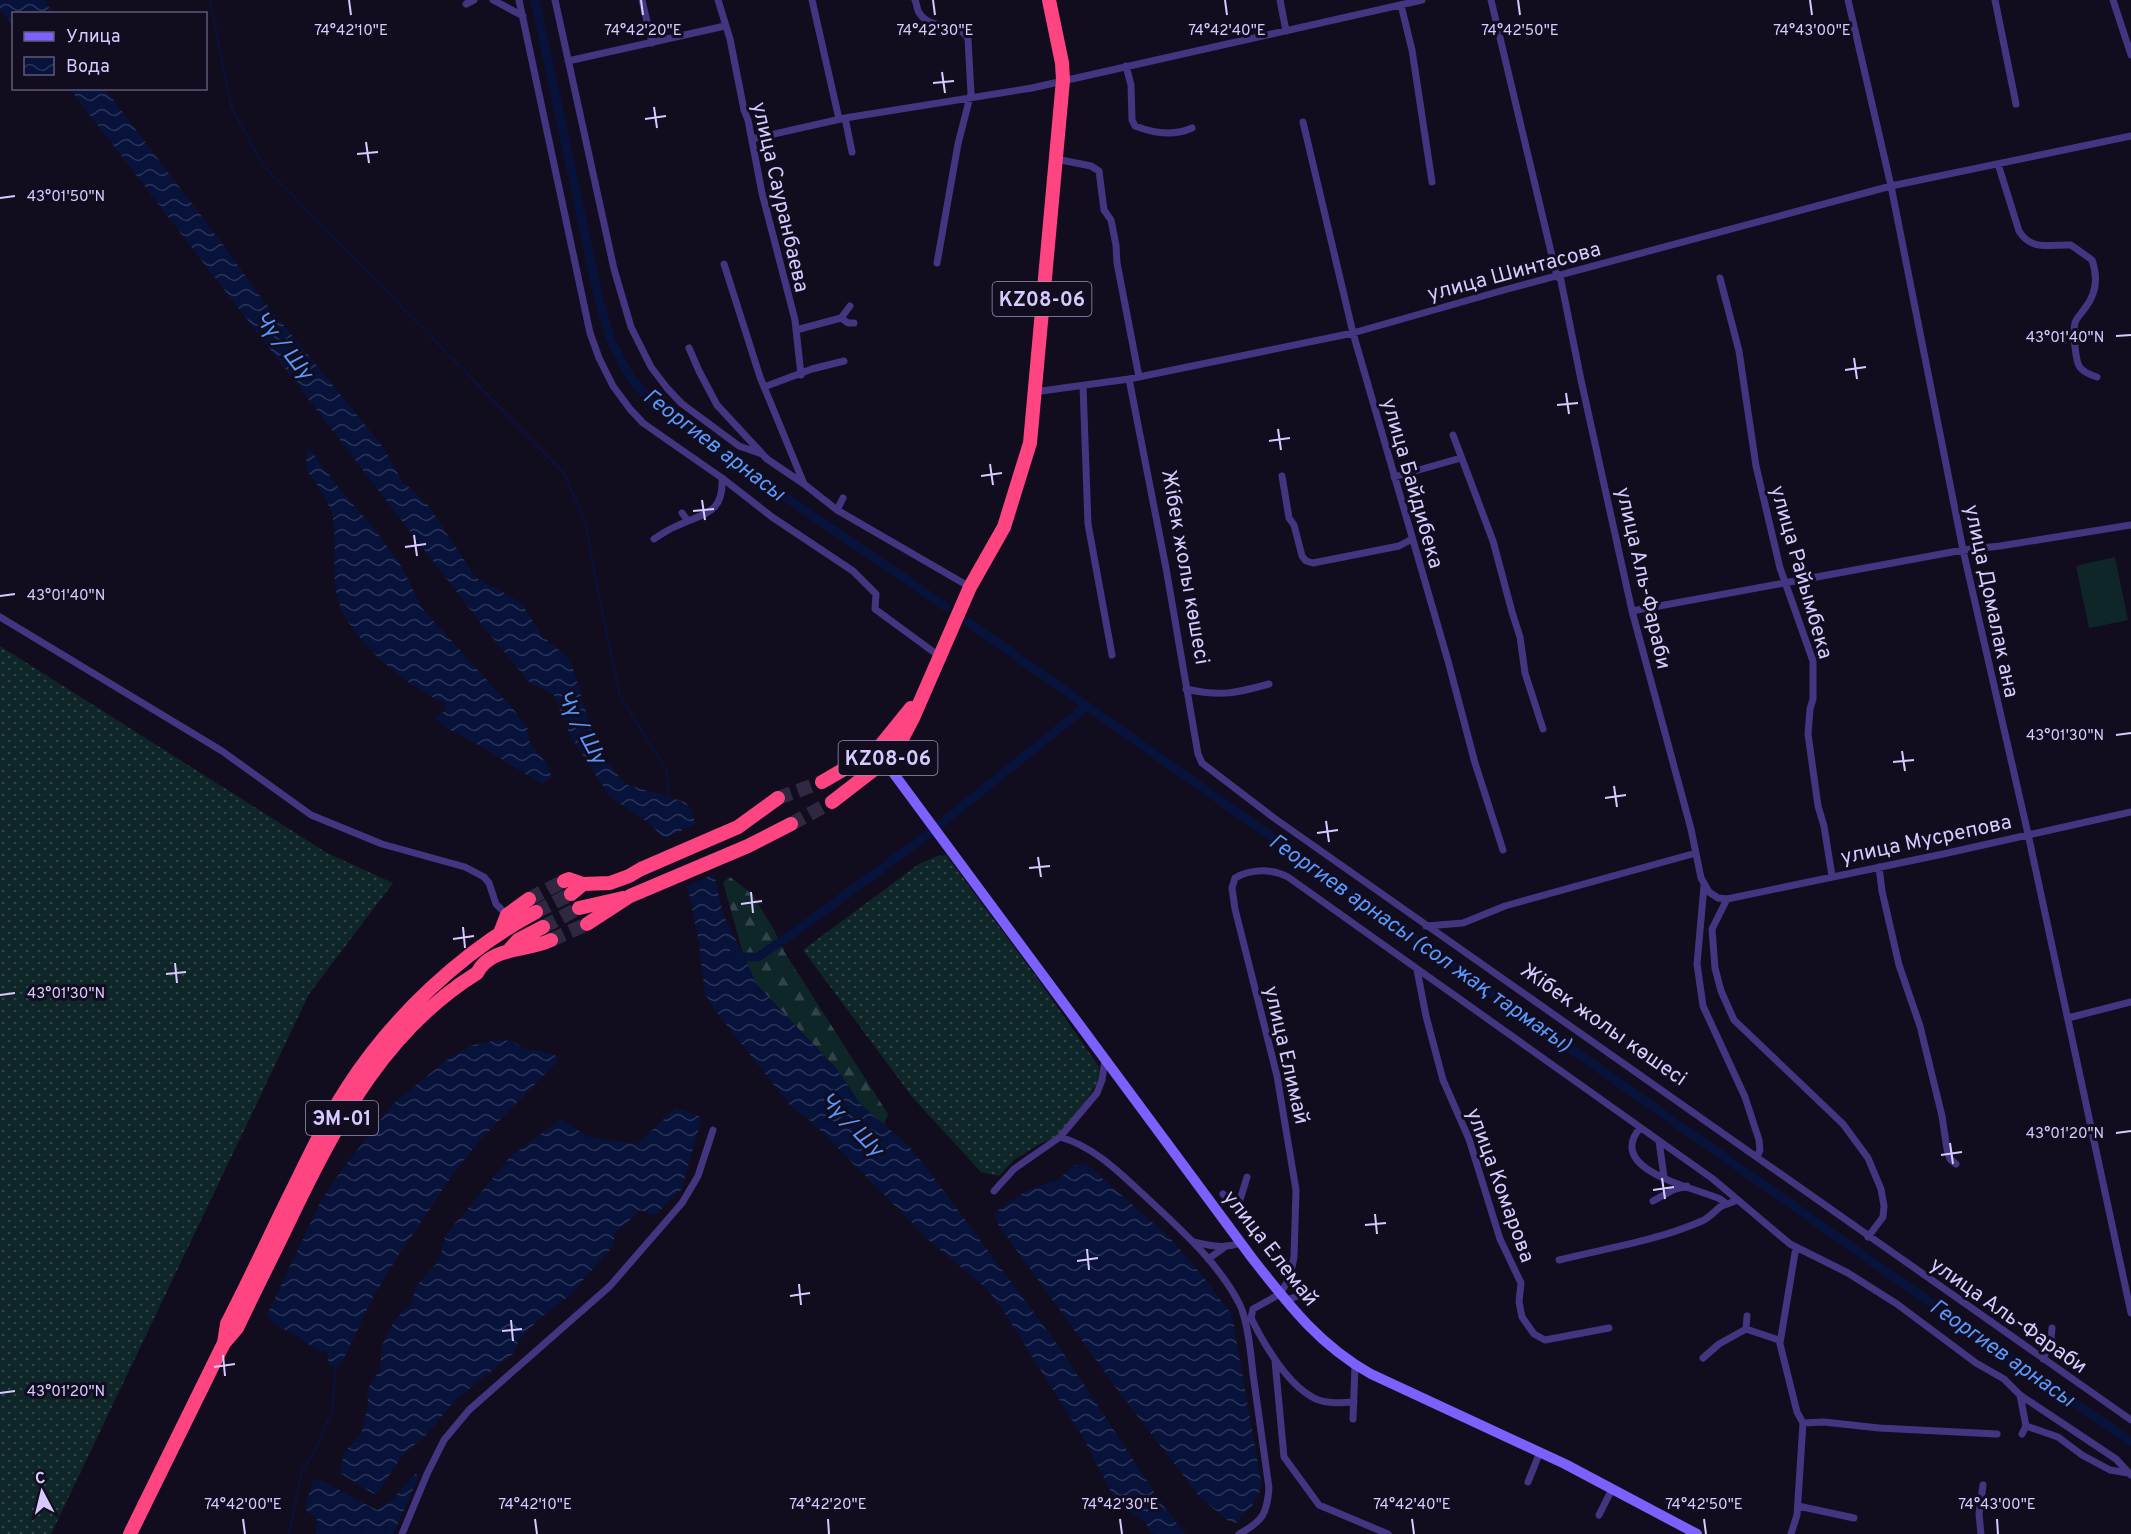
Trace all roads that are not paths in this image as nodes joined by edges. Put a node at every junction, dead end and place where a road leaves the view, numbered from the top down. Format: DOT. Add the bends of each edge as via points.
graph roads {
  1 [pos="474,0"];
  2 [pos="493,0"];
  3 [pos="519,0"];
  4 [pos="555,0"];
  5 [pos="642,0"];
  6 [pos="718,0"];
  7 [pos="812,0"];
  8 [pos="915,0"];
  9 [pos="1049,0"];
  10 [pos="1280,0"];
  11 [pos="1422,0"];
  12 [pos="1491,0"];
  13 [pos="1848,0"];
  14 [pos="1995,0"];
  15 [pos="2113,0"];
  16 [pos="466,4"];
  17 [pos="1401,5"];
  18 [pos="523,16"];
  19 [pos="725,26"];
  20 [pos="1286,31"];
  21 [pos="652,43"];
  22 [pos="2131,55"];
  23 [pos="568,61"];
  24 [pos="1126,66"];
  25 [pos="1063,80"];
  26 [pos="969,99"];
  27 [pos="2016,104"];
  28 [pos="842,118"];
  29 [pos="1302,122"];
  30 [pos="1192,128"];
  31 [pos="2131,136"];
  32 [pos="752,139"];
  33 [pos="852,152"];
  34 [pos="1055,159"];
  35 [pos="1998,164"];
  36 [pos="1432,182"];
  37 [pos="1891,186"];
  38 [pos="937,263"];
  39 [pos="724,264"];
  40 [pos="1558,276"];
  41 [pos="1720,278"];
  42 [pos="850,306"];
  43 [pos="842,318"];
  44 [pos="854,323"];
  45 [pos="796,330"];
  46 [pos="1353,333"];
  47 [pos="689,348"];
  48 [pos="844,361"];
  49 [pos="801,375"];
  50 [pos="1139,377"];
  51 [pos="2097,377"];
  52 [pos="1129,379"];
  53 [pos="1083,386"];
  54 [pos="764,387"];
  55 [pos="1034,392"];
  56 [pos="1453,435"];
  57 [pos="762,454"];
  58 [pos="1461,458"];
  59 [pos="1282,476"];
  60 [pos="722,477"];
  61 [pos="1394,477"];
  62 [pos="804,484"];
  63 [pos="843,498"];
  64 [pos="837,510"];
  65 [pos="682,513"];
  66 [pos="688,521"];
  67 [pos="2131,525"];
  68 [pos="654,539"];
  69 [pos="1412,539"];
  70 [pos="1963,550"];
  71 [pos="1786,584"];
  72 [pos="970,587"];
  73 [pos="1632,611"];
  74 [pos="0,617"];
  75 [pos="1113,655"];
  76 [pos="939,656"];
  77 [pos="1269,684"];
  78 [pos="1186,689"];
  79 [pos="1543,729"];
  80 [pos="881,755"];
  81 [pos="822,782"];
  82 [pos="778,798"];
  83 [pos="832,802"];
  84 [pos="2131,812"];
  85 [pos="791,824"];
  86 [pos="2028,834"];
  87 [pos="1503,850"];
  88 [pos="1696,853"];
  89 [pos="1879,867"];
  90 [pos="1832,876"];
  91 [pos="1704,886"];
  92 [pos="568,888"];
  93 [pos="630,896"];
  94 [pos="529,899"];
  95 [pos="1727,899"];
  96 [pos="579,908"];
  97 [pos="536,912"];
  98 [pos="507,915"];
  99 [pos="587,924"];
  100 [pos="1426,926"];
  101 [pos="543,927"];
  102 [pos="500,933"];
  103 [pos="551,940"];
  104 [pos="507,951"];
  105 [pos="455,969"];
  106 [pos="1417,970"];
  107 [pos="464,981"];
  108 [pos="2131,1002"];
  109 [pos="2068,1018"];
  110 [pos="1106,1059"];
  111 [pos="1640,1128"];
  112 [pos="713,1130"];
  113 [pos="1060,1137"];
  114 [pos="1659,1141"];
  115 [pos="1757,1157"];
  116 [pos="1956,1164"];
  117 [pos="1247,1177"];
  118 [pos="1664,1177"];
  119 [pos="1688,1186"];
  120 [pos="994,1191"];
  121 [pos="1222,1194"];
  122 [pos="1653,1200"];
  123 [pos="1737,1200"];
  124 [pos="1727,1204"];
  125 [pos="1868,1237"];
  126 [pos="1194,1242"];
  127 [pos="1241,1242"];
  128 [pos="1225,1247"];
  129 [pos="1796,1247"];
  130 [pos="1208,1259"];
  131 [pos="1559,1260"];
  132 [pos="1308,1296"];
  133 [pos="1283,1297"];
  134 [pos="2131,1313"];
  135 [pos="1747,1316"];
  136 [pos="1609,1328"];
  137 [pos="2052,1328"];
  138 [pos="1746,1329"];
  139 [pos="224,1343"];
  140 [pos="1780,1343"];
  141 [pos="1703,1358"];
  142 [pos="2043,1359"];
  143 [pos="1275,1361"];
  144 [pos="1355,1365"];
  145 [pos="2020,1395"];
  146 [pos="1354,1402"];
  147 [pos="1353,1419"];
  148 [pos="2131,1420"];
  149 [pos="1803,1423"];
  150 [pos="2026,1426"];
  151 [pos="1997,1434"];
  152 [pos="2022,1434"];
  153 [pos="1540,1452"];
  154 [pos="2129,1474"];
  155 [pos="1528,1482"];
  156 [pos="1983,1485"];
  157 [pos="1612,1489"];
  158 [pos="1798,1506"];
  159 [pos="1599,1515"];
  160 [pos="1854,1518"];
  161 [pos="130,1534"];
  162 [pos="402,1534"];
  163 [pos="1239,1534"];
  164 [pos="1388,1534"];
  165 [pos="1697,1534"];
  166 [pos="1791,1534"];
  167 [pos="1981,1534"];
  1 -- 16 [label="street"];
  2 -- 18 [label="street"];
  3 -- 18 [label="street"];
  4 -- 23 [label="street"];
  5 -- 21 [label="street"];
  6 -- 19 [label="street, улица Сауранбаева"];
  7 -- 28 [label="street"];
  8 -- 26 [label="street" via="919,14 928,21 966,34"];
  9 -- 25 [label="highway, KZ08-06"];
  10 -- 20 [label="street"];
  11 -- 17 [label="street"];
  12 -- 40 [label="street, улица Аль-Фараби"];
  13 -- 37 [label="street, улица Домалак ана"];
  14 -- 27 [label="street"];
  15 -- 22 [label="street"];
  17 -- 20 [label="street"];
  17 -- 36 [label="street"];
  18 -- 60 [label="street" via="590,333 599,358 613,386 643,423"];
  19 -- 21 [label="street"];
  19 -- 32 [label="street, улица Сауранбаева"];
  20 -- 24 [label="street"];
  21 -- 23 [label="street"];
  23 -- 57 [label="street" via="615,269 635,336 659,378 681,403 739,446"];
  24 -- 25 [label="street"];
  24 -- 30 [label="street" via="1135,126 1164,133"];
  25 -- 26 [label="street"];
  25 -- 34 [label="highway, KZ08-06"];
  26 -- 28 [label="street"];
  26 -- 38 [label="street"];
  28 -- 32 [label="street"];
  28 -- 33 [label="street"];
  29 -- 46 [label="street, улица Байдибека"];
  31 -- 35 [label="street, улица Шинтасова"];
  32 -- 45 [label="street, улица Сауранбаева"];
  34 -- 50 [label="street" via="1099,171"];
  34 -- 55 [label="highway, KZ08-06"];
  35 -- 37 [label="street, улица Шинтасова"];
  35 -- 51 [label="street" via="2024,240 2050,246 2071,245 2092,260 2095,289 2075,322 2075,358 2083,371"];
  37 -- 40 [label="street, улица Шинтасова"];
  37 -- 70 [label="street, улица Домалак ана"];
  39 -- 54 [label="street"];
  40 -- 46 [label="street, улица Шинтасова"];
  40 -- 73 [label="street, улица Аль-Фараби"];
  41 -- 71 [label="street, улица Райымбека" via="1739,351 1756,466"];
  42 -- 43 [label="street"];
  43 -- 44 [label="street"];
  43 -- 45 [label="street"];
  45 -- 49 [label="street, улица Сауранбаева"];
  46 -- 50 [label="street, улица Шинтасова"];
  46 -- 61 [label="street, улица Байдибека"];
  47 -- 57 [label="street" via="717,405"];
  48 -- 49 [label="street"];
  49 -- 54 [label="street"];
  50 -- 52 [label="street, улица Шинтасова"];
  52 -- 53 [label="street, улица Шинтасова"];
  52 -- 78 [label="street, Жібек жолы көшесі"];
  53 -- 55 [label="street, улица Шинтасова"];
  53 -- 75 [label="street" via="1088,524"];
  54 -- 62 [label="street"];
  55 -- 72 [label="highway, KZ08-06" via="1030,443 1004,526"];
  56 -- 58 [label="street"];
  57 -- 62 [label="street"];
  58 -- 61 [label="street"];
  58 -- 79 [label="street" via="1493,541 1517,622 1525,674"];
  59 -- 69 [label="street" via="1289,518 1306,561 1388,549"];
  60 -- 66 [label="street" via="721,495 713,510"];
  60 -- 76 [label="street" via="772,518 853,571 876,594 875,609"];
  61 -- 69 [label="street, улица Байдибека"];
  62 -- 64 [label="street"];
  63 -- 64 [label="street"];
  64 -- 72 [label="street"];
  65 -- 66 [label="street"];
  66 -- 68 [label="street"];
  67 -- 70 [label="street"];
  69 -- 87 [label="street, улица Байдибека"];
  70 -- 71 [label="street"];
  70 -- 86 [label="street, улица Домалак ана"];
  71 -- 73 [label="street"];
  71 -- 90 [label="street, улица Райымбека" via="1813,661 1809,734"];
  72 -- 76 [label="highway, KZ08-06"];
  73 -- 88 [label="street, улица Аль-Фараби"];
  74 -- 98 [label="street" via="222,751 310,815 382,844 465,867 484,877 496,904"];
  76 -- 80 [label="highway, KZ08-06" via="922,696"];
  77 -- 78 [label="street" via="1219,695"];
  78 -- 100 [label="street, Жібек жолы көшесі" via="1202,763 1242,796"];
  80 -- 81 [label="highway, KZ08-06"];
  80 -- 83 [label="highway, KZ08-06"];
  80 -- 110 [label="street, улица Елемай"];
  82 -- 92 [label="highway" via="738,827 629,876 610,883"];
  84 -- 86 [label="street, улица Мусрепова"];
  85 -- 93 [label="highway"];
  86 -- 89 [label="street, улица Мусрепова"];
  86 -- 109 [label="street, улица Домалак ана"];
  88 -- 91 [label="street, улица Аль-Фараби"];
  88 -- 100 [label="street" via="1521,901 1462,923"];
  89 -- 90 [label="street, улица Мусрепова"];
  89 -- 116 [label="street" via="1899,964 1920,1026 1947,1149"];
  90 -- 95 [label="street, улица Мусрепова"];
  91 -- 95 [label="street" via="1718,898"];
  91 -- 115 [label="street, улица Аль-Фараби" via="1697,964 1704,1006 1745,1097 1759,1140"];
  93 -- 96 [label="highway"];
  93 -- 99 [label="highway"];
  94 -- 98 [label="highway"];
  95 -- 125 [label="street" via="1712,929 1721,991 1734,1020 1843,1124 1868,1158 1884,1206 1883,1217"];
  97 -- 102 [label="highway, ЭМ-01"];
  98 -- 102 [label="highway"];
  100 -- 115 [label="street, Жібек жолы көшесі"];
  101 -- 104 [label="highway, ЭМ-01" via="518,940"];
  102 -- 105 [label="highway, ЭМ-01"];
  103 -- 104 [label="highway, ЭМ-01"];
  104 -- 107 [label="highway, ЭМ-01"];
  105 -- 107 [label="highway"];
  105 -- 139 [label="highway, ЭМ-01" via="401,1017 347,1088 227,1324"];
  106 -- 111 [label="street"];
  106 -- 133 [label="street, улица Елимай" via="1280,872 1243,873 1235,878 1232,888 1237,920 1276,1076 1296,1190 1294,1257"];
  106 -- 136 [label="street, улица Комарова" via="1443,1080 1469,1138 1500,1239 1521,1283 1522,1317 1534,1334 1545,1340"];
  107 -- 139 [label="highway, ЭМ-01" via="410,1028 356,1094 308,1182 237,1329"];
  108 -- 109 [label="street"];
  109 -- 134 [label="street, улица Домалак ана"];
  110 -- 113 [label="street" via="1096,1093"];
  110 -- 127 [label="street, улица Елемай"];
  111 -- 114 [label="street"];
  111 -- 118 [label="street" via="1631,1151 1647,1170"];
  112 -- 162 [label="street" via="698,1176 682,1203 610,1286 469,1410 444,1440"];
  113 -- 120 [label="street" via="1014,1169"];
  113 -- 126 [label="street" via="1091,1150"];
  114 -- 118 [label="street"];
  114 -- 123 [label="street"];
  115 -- 125 [label="street, улица Аль-Фараби"];
  117 -- 121 [label="street" via="1237,1210"];
  118 -- 119 [label="street"];
  119 -- 122 [label="street"];
  119 -- 124 [label="street"];
  123 -- 124 [label="street"];
  123 -- 129 [label="street"];
  124 -- 131 [label="street" via="1704,1220 1648,1240"];
  125 -- 142 [label="street, улица Аль-Фараби"];
  126 -- 128 [label="street"];
  126 -- 130 [label="street"];
  127 -- 128 [label="street"];
  127 -- 133 [label="street, улица Елемай"];
  128 -- 130 [label="street"];
  129 -- 140 [label="street"];
  129 -- 145 [label="street" via="1897,1304 2004,1379"];
  130 -- 163 [label="street" via="1240,1305 1250,1344 1269,1488 1268,1508 1254,1526"];
  132 -- 133 [label="street"];
  133 -- 143 [label="street" via="1253,1309 1251,1318"];
  133 -- 144 [label="street, улица Елемай" via="1325,1343"];
  135 -- 138 [label="street"];
  137 -- 142 [label="street"];
  138 -- 140 [label="street"];
  138 -- 141 [label="street"];
  139 -- 161 [label="highway, ЭМ-01"];
  140 -- 149 [label="street"];
  142 -- 148 [label="street, улица Аль-Фараби"];
  143 -- 146 [label="street" via="1315,1398 1331,1403"];
  143 -- 164 [label="street" via="1288,1465 1319,1505"];
  144 -- 146 [label="street"];
  144 -- 153 [label="street, улица Елемай"];
  145 -- 150 [label="street"];
  145 -- 154 [label="street" via="2116,1459"];
  146 -- 147 [label="street"];
  149 -- 151 [label="street"];
  149 -- 158 [label="street"];
  150 -- 152 [label="street"];
  150 -- 154 [label="street" via="2058,1437 2110,1470"];
  153 -- 155 [label="street"];
  153 -- 157 [label="street, улица Елемай"];
  156 -- 167 [label="street"];
  157 -- 159 [label="street"];
  157 -- 165 [label="street, улица Елемай"];
  158 -- 160 [label="street"];
  158 -- 166 [label="street"];
}
